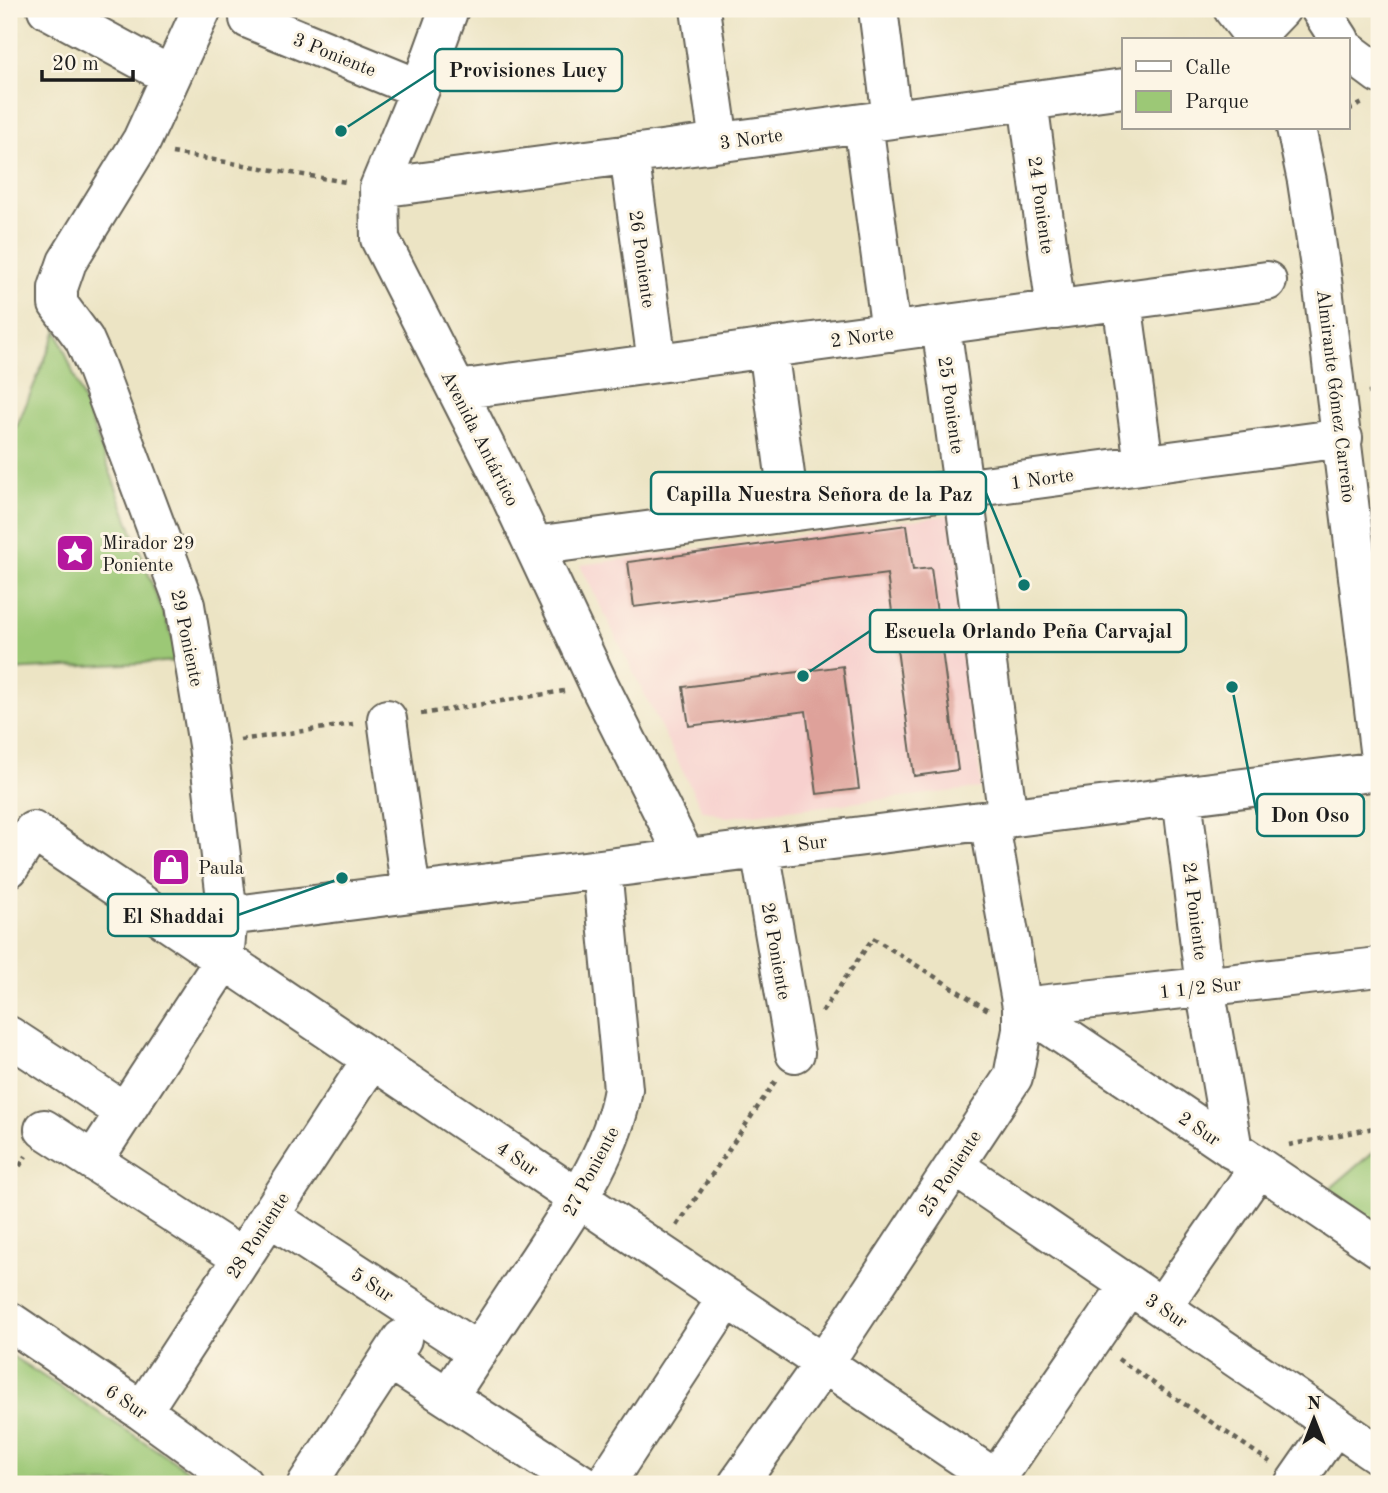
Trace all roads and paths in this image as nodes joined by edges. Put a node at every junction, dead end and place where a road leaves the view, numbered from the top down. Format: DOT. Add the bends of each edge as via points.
graph roads {
  1 [pos="47,9"];
  2 [pos="202,9"];
  3 [pos="449,9"];
  4 [pos="700,9"];
  5 [pos="878,9"];
  6 [pos="1281,9"];
  7 [pos="1320,9"];
  8 [pos="249,19"];
  9 [pos="1248,28"];
  10 [pos="1339,38"];
  11 [pos="1350,52"];
  12 [pos="1379,74"];
  13 [pos="171,76"];
  14 [pos="1122,88"];
  15 [pos="420,89"];
  16 [pos="1028,101"];
  17 [pos="877,121"];
  18 [pos="1296,130"];
  19 [pos="719,142"];
  20 [pos="175,154"];
  21 [pos="629,154"];
  22 [pos="379,188"];
  23 [pos="1267,281"];
  24 [pos="1122,301"];
  25 [pos="1056,310"];
  26 [pos="941,325"];
  27 [pos="891,332"];
  28 [pos="768,348"];
  29 [pos="657,363"];
  30 [pos="457,390"];
  31 [pos="1343,438"];
  32 [pos="1144,464"];
  33 [pos="963,488"];
  34 [pos="790,512"];
  35 [pos="534,546"];
  36 [pos="387,719"];
  37 [pos="1379,750"];
  38 [pos="1379,771"];
  39 [pos="1182,796"];
  40 [pos="998,819"];
  41 [pos="760,849"];
  42 [pos="686,858"];
  43 [pos="9,868"];
  44 [pos="602,869"];
  45 [pos="411,893"];
  46 [pos="228,916"];
  47 [pos="225,960"];
  48 [pos="1379,967"];
  49 [pos="1205,987"];
  50 [pos="1022,1007"];
  51 [pos="9,1036"];
  52 [pos="795,1053"];
  53 [pos="372,1059"];
  54 [pos="125,1112"];
  55 [pos="1379,1127"];
  56 [pos="44,1129"];
  57 [pos="1244,1157"];
  58 [pos="93,1161"];
  59 [pos="954,1166"];
  60 [pos="579,1198"];
  61 [pos="269,1216"];
  62 [pos="1379,1248"];
  63 [pos="242,1258"];
  64 [pos="1129,1285"];
  65 [pos="727,1298"];
  66 [pos="1162,1307"];
  67 [pos="418,1314"];
  68 [pos="9,1321"];
  69 [pos="1091,1340"];
  70 [pos="478,1352"];
  71 [pos="389,1359"];
  72 [pos="824,1363"];
  73 [pos="448,1398"];
  74 [pos="142,1411"];
  75 [pos="1335,1424"];
  76 [pos="1379,1455"];
  77 [pos="1000,1482"];
  78 [pos="1295,1482"];
  79 [pos="243,1484"];
  80 [pos="307,1484"];
  81 [pos="582,1484"];
  82 [pos="605,1484"];
  83 [pos="738,1484"];
  1 -- 13 [label="street"];
  2 -- 13 [label="street, 29 Poniente"];
  3 -- 15 [label="street, Avenida Antártico"];
  4 -- 19 [label="street"];
  5 -- 17 [label="street"];
  6 -- 9 [label="street"];
  7 -- 10 [label="street"];
  8 -- 15 [label="street, 3 Poniente"];
  11 -- 12 [label="street"];
  13 -- 46 [label="street, 29 Poniente" via="142,140 67,262 58,304 84,339 95,364 185,605 208,745"];
  14 -- 16 [label="street, 3 Norte"];
  15 -- 22 [label="street, Avenida Antártico"];
  16 -- 17 [label="street, 3 Norte"];
  16 -- 25 [label="street, 24 Poniente"];
  17 -- 19 [label="street, 3 Norte"];
  17 -- 27 [label="street"];
  18 -- 31 [label="street, Almirante Gómez Carreño"];
  19 -- 21 [label="street, 3 Norte"];
  20 -- 22 [label="path"];
  21 -- 22 [label="street, 3 Norte"];
  21 -- 29 [label="street, 26 Poniente"];
  22 -- 30 [label="street, Avenida Antártico" via="380,239"];
  23 -- 24 [label="street, 2 Norte"];
  24 -- 25 [label="street, 2 Norte"];
  24 -- 32 [label="street"];
  25 -- 26 [label="street, 2 Norte"];
  26 -- 27 [label="street, 2 Norte"];
  26 -- 33 [label="street, 25 Poniente"];
  27 -- 28 [label="street, 2 Norte"];
  28 -- 29 [label="street, 2 Norte"];
  28 -- 34 [label="street"];
  29 -- 30 [label="street, 2 Norte"];
  30 -- 35 [label="street, Avenida Antártico"];
  31 -- 32 [label="street, 1 Norte"];
  31 -- 37 [label="street, Almirante Gómez Carreño"];
  32 -- 33 [label="street, 1 Norte"];
  33 -- 34 [label="street, 1 Norte"];
  33 -- 40 [label="street, 25 Poniente"];
  34 -- 35 [label="street, 1 Norte"];
  35 -- 42 [label="street, Avenida Antártico"];
  36 -- 45 [label="street"];
  38 -- 39 [label="street, 1 Sur"];
  39 -- 40 [label="street, 1 Sur"];
  39 -- 49 [label="street, 24 Poniente"];
  40 -- 41 [label="street, 1 Sur"];
  40 -- 50 [label="street, 25 Poniente"];
  41 -- 42 [label="street, 1 Sur"];
  41 -- 52 [label="street, 26 Poniente"];
  42 -- 44 [label="street, 1 Sur"];
  43 -- 47 [label="street, 4 Sur" via="33,831"];
  44 -- 45 [label="street, 1 Sur"];
  44 -- 60 [label="street, 27 Poniente" via="624,1089 609,1144"];
  45 -- 46 [label="street, 1 Sur"];
  46 -- 47 [label="street, 29 Poniente"];
  47 -- 53 [label="street, 4 Sur"];
  47 -- 54 [label="street, 29 Poniente"];
  48 -- 49 [label="street, 1 1/2 Sur"];
  49 -- 50 [label="street, 1 1/2 Sur"];
  49 -- 57 [label="street, 24 Poniente"];
  50 -- 57 [label="street, 2 Sur"];
  50 -- 59 [label="street, 25 Poniente" via="1013,1077"];
  51 -- 54 [label="street"];
  53 -- 60 [label="street, 4 Sur"];
  53 -- 61 [label="street, 28 Poniente"];
  54 -- 58 [label="street, 29 Poniente"];
  55 -- 57 [label="path"];
  56 -- 58 [label="street"];
  57 -- 62 [label="street, 2 Sur"];
  57 -- 66 [label="street"];
  58 -- 63 [label="street"];
  59 -- 64 [label="street, 3 Sur"];
  59 -- 72 [label="street, 25 Poniente"];
  60 -- 65 [label="street, 4 Sur"];
  60 -- 70 [label="street, 27 Poniente"];
  61 -- 63 [label="street, 28 Poniente"];
  61 -- 67 [label="street, 5 Sur"];
  63 -- 74 [label="street, 28 Poniente"];
  64 -- 66 [label="street, 3 Sur"];
  64 -- 69 [label="street"];
  65 -- 72 [label="street, 4 Sur"];
  65 -- 82 [label="street"];
  66 -- 75 [label="street, 3 Sur"];
  67 -- 70 [label="street, 5 Sur"];
  67 -- 71 [label="street"];
  68 -- 74 [label="street, 6 Sur"];
  69 -- 77 [label="street"];
  69 -- 78 [label="path"];
  70 -- 73 [label="street, 27 Poniente"];
  71 -- 73 [label="street"];
  71 -- 80 [label="street"];
  72 -- 77 [label="street, 4 Sur"];
  72 -- 83 [label="street, 25 Poniente"];
  73 -- 81 [label="street"];
  74 -- 79 [label="street, 6 Sur"];
  75 -- 76 [label="street, 3 Sur"];
  75 -- 78 [label="street"];
}
